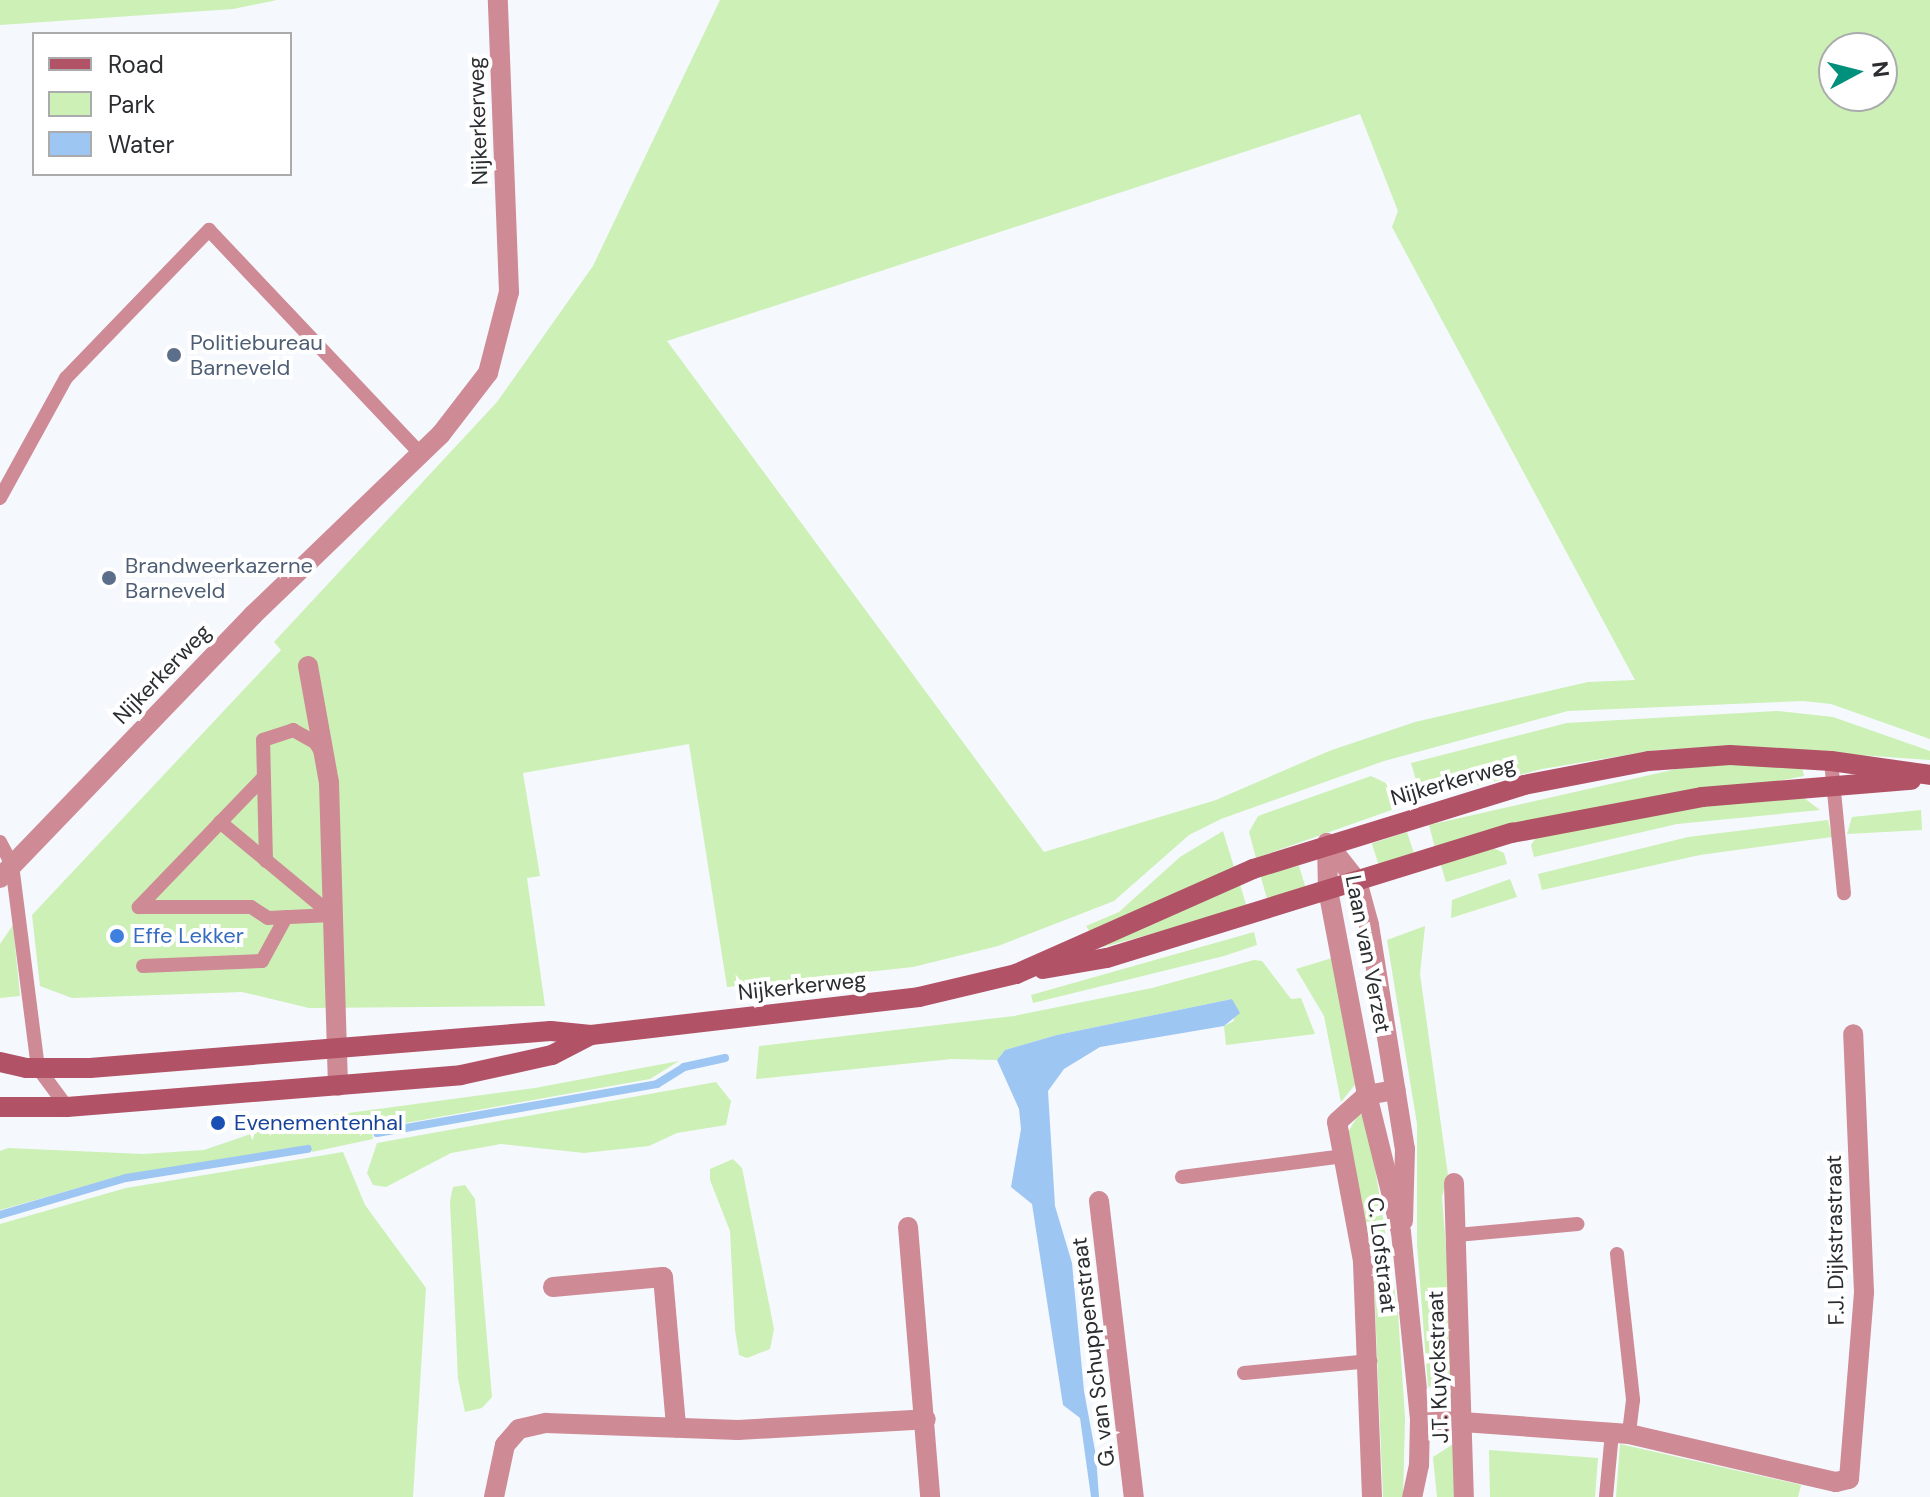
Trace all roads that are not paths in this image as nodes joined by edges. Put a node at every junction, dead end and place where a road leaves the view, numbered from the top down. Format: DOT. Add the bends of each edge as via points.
graph roads {
  1 [pos="498,0"];
  2 [pos="421,454"];
  3 [pos="0,498"];
  4 [pos="308,666"];
  5 [pos="324,757"];
  6 [pos="1831,761"];
  7 [pos="1930,776"];
  8 [pos="262,779"];
  9 [pos="1834,790"];
  10 [pos="220,822"];
  11 [pos="0,842"];
  12 [pos="1327,843"];
  13 [pos="266,861"];
  14 [pos="6,872"];
  15 [pos="1357,881"];
  16 [pos="1328,890"];
  17 [pos="1844,893"];
  18 [pos="332,915"];
  19 [pos="286,917"];
  20 [pos="143,966"];
  21 [pos="1016,974"];
  22 [pos="1853,1034"];
  23 [pos="591,1035"];
  24 [pos="337,1050"];
  25 [pos="0,1062"];
  26 [pos="32,1068"];
  27 [pos="0,1073"];
  28 [pos="338,1086"];
  29 [pos="1396,1090"];
  30 [pos="1367,1095"];
  31 [pos="0,1107"];
  32 [pos="67,1107"];
  33 [pos="1344,1156"];
  34 [pos="1182,1177"];
  35 [pos="1454,1183"];
  36 [pos="1099,1201"];
  37 [pos="1577,1224"];
  38 [pos="908,1227"];
  39 [pos="1401,1232"];
  40 [pos="1457,1235"];
  41 [pos="1617,1254"];
  42 [pos="553,1287"];
  43 [pos="1370,1361"];
  44 [pos="1244,1373"];
  45 [pos="926,1419"];
  46 [pos="1420,1419"];
  47 [pos="1466,1421"];
  48 [pos="676,1427"];
  49 [pos="1621,1433"];
  50 [pos="1419,1465"];
  51 [pos="494,1497"];
  52 [pos="930,1497"];
  53 [pos="1134,1497"];
  54 [pos="1372,1497"];
  55 [pos="1412,1497"];
  56 [pos="1427,1497"];
  57 [pos="1464,1497"];
  58 [pos="1606,1497"];
  1 -- 2 [label="street, Nijkerkerweg" via="509,292 488,373"];
  2 -- 3 [label="lane" via="209,230 66,378"];
  2 -- 14 [label="street, Nijkerkerweg" via="246,622"];
  4 -- 5 [label="street"];
  5 -- 8 [label="lane" via="305,735 278,732 263,740"];
  5 -- 18 [label="street"];
  6 -- 7 [label="street, Nijkerkerweg"];
  6 -- 9 [label="lane"];
  6 -- 12 [label="street, Nijkerkerweg" via="1730,755 1649,761 1524,785"];
  7 -- 9 [label="street, Nijkerkerweg"];
  8 -- 10 [label="lane"];
  8 -- 13 [label="lane"];
  9 -- 15 [label="street, Nijkerkerweg" via="1702,797 1571,820"];
  9 -- 17 [label="lane"];
  10 -- 13 [label="lane"];
  10 -- 19 [label="lane" via="139,907 251,907 268,918"];
  11 -- 14 [label="lane"];
  12 -- 15 [label="street, Laan van Verzet"];
  12 -- 16 [label="street, Laan van Verzet"];
  12 -- 21 [label="street, Nijkerkerweg" via="1171,901"];
  13 -- 18 [label="lane"];
  14 -- 26 [label="lane"];
  15 -- 16 [label="street, Nijkerkerweg"];
  15 -- 29 [label="street, Laan van Verzet"];
  16 -- 21 [label="street, Nijkerkerweg" via="1107,958"];
  16 -- 30 [label="street, Laan van Verzet"];
  18 -- 19 [label="lane"];
  18 -- 24 [label="street"];
  19 -- 20 [label="lane" via="262,961"];
  21 -- 23 [label="street, Nijkerkerweg" via="919,997"];
  22 -- 49 [label="street, F.J. Dijkstrastraat" via="1864,1292 1851,1473 1836,1482"];
  23 -- 24 [label="street, Nijkerkerweg" via="551,1031"];
  23 -- 28 [label="street, Nijkerkerweg" via="552,1055 461,1075"];
  24 -- 26 [label="street, Nijkerkerweg"];
  24 -- 28 [label="street"];
  25 -- 26 [label="street, Nijkerkerweg"];
  26 -- 27 [label="street, Nijkerkerweg"];
  26 -- 32 [label="lane"];
  28 -- 32 [label="street, Nijkerkerweg"];
  29 -- 30 [label="street"];
  29 -- 39 [label="street, Laan van Verzet" via="1405,1149"];
  30 -- 33 [label="street, C. Lofstraat" via="1337,1122"];
  30 -- 39 [label="street, Laan van Verzet"];
  31 -- 32 [label="street, Nijkerkerweg"];
  33 -- 34 [label="lane"];
  33 -- 43 [label="street, C. Lofstraat" via="1363,1261"];
  35 -- 40 [label="street, J.T. Kuyckstraat"];
  36 -- 53 [label="street, G. van Schuppenstraat"];
  37 -- 40 [label="lane"];
  38 -- 45 [label="street"];
  39 -- 46 [label="street, Laan van Verzet"];
  40 -- 47 [label="street, J.T. Kuyckstraat"];
  41 -- 49 [label="lane" via="1633,1400"];
  42 -- 48 [label="street" via="663,1277"];
  43 -- 44 [label="lane"];
  43 -- 54 [label="street, C. Lofstraat"];
  45 -- 48 [label="street" via="738,1430"];
  45 -- 52 [label="street"];
  46 -- 47 [label="street"];
  46 -- 50 [label="street, Laan van Verzet"];
  47 -- 49 [label="street"];
  47 -- 57 [label="street, J.T. Kuyckstraat"];
  48 -- 51 [label="street" via="546,1423 519,1429 505,1445"];
  49 -- 58 [label="lane"];
  50 -- 55 [label="street, Laan van Verzet"];
  50 -- 56 [label="street, Laan van Verzet"];
}
